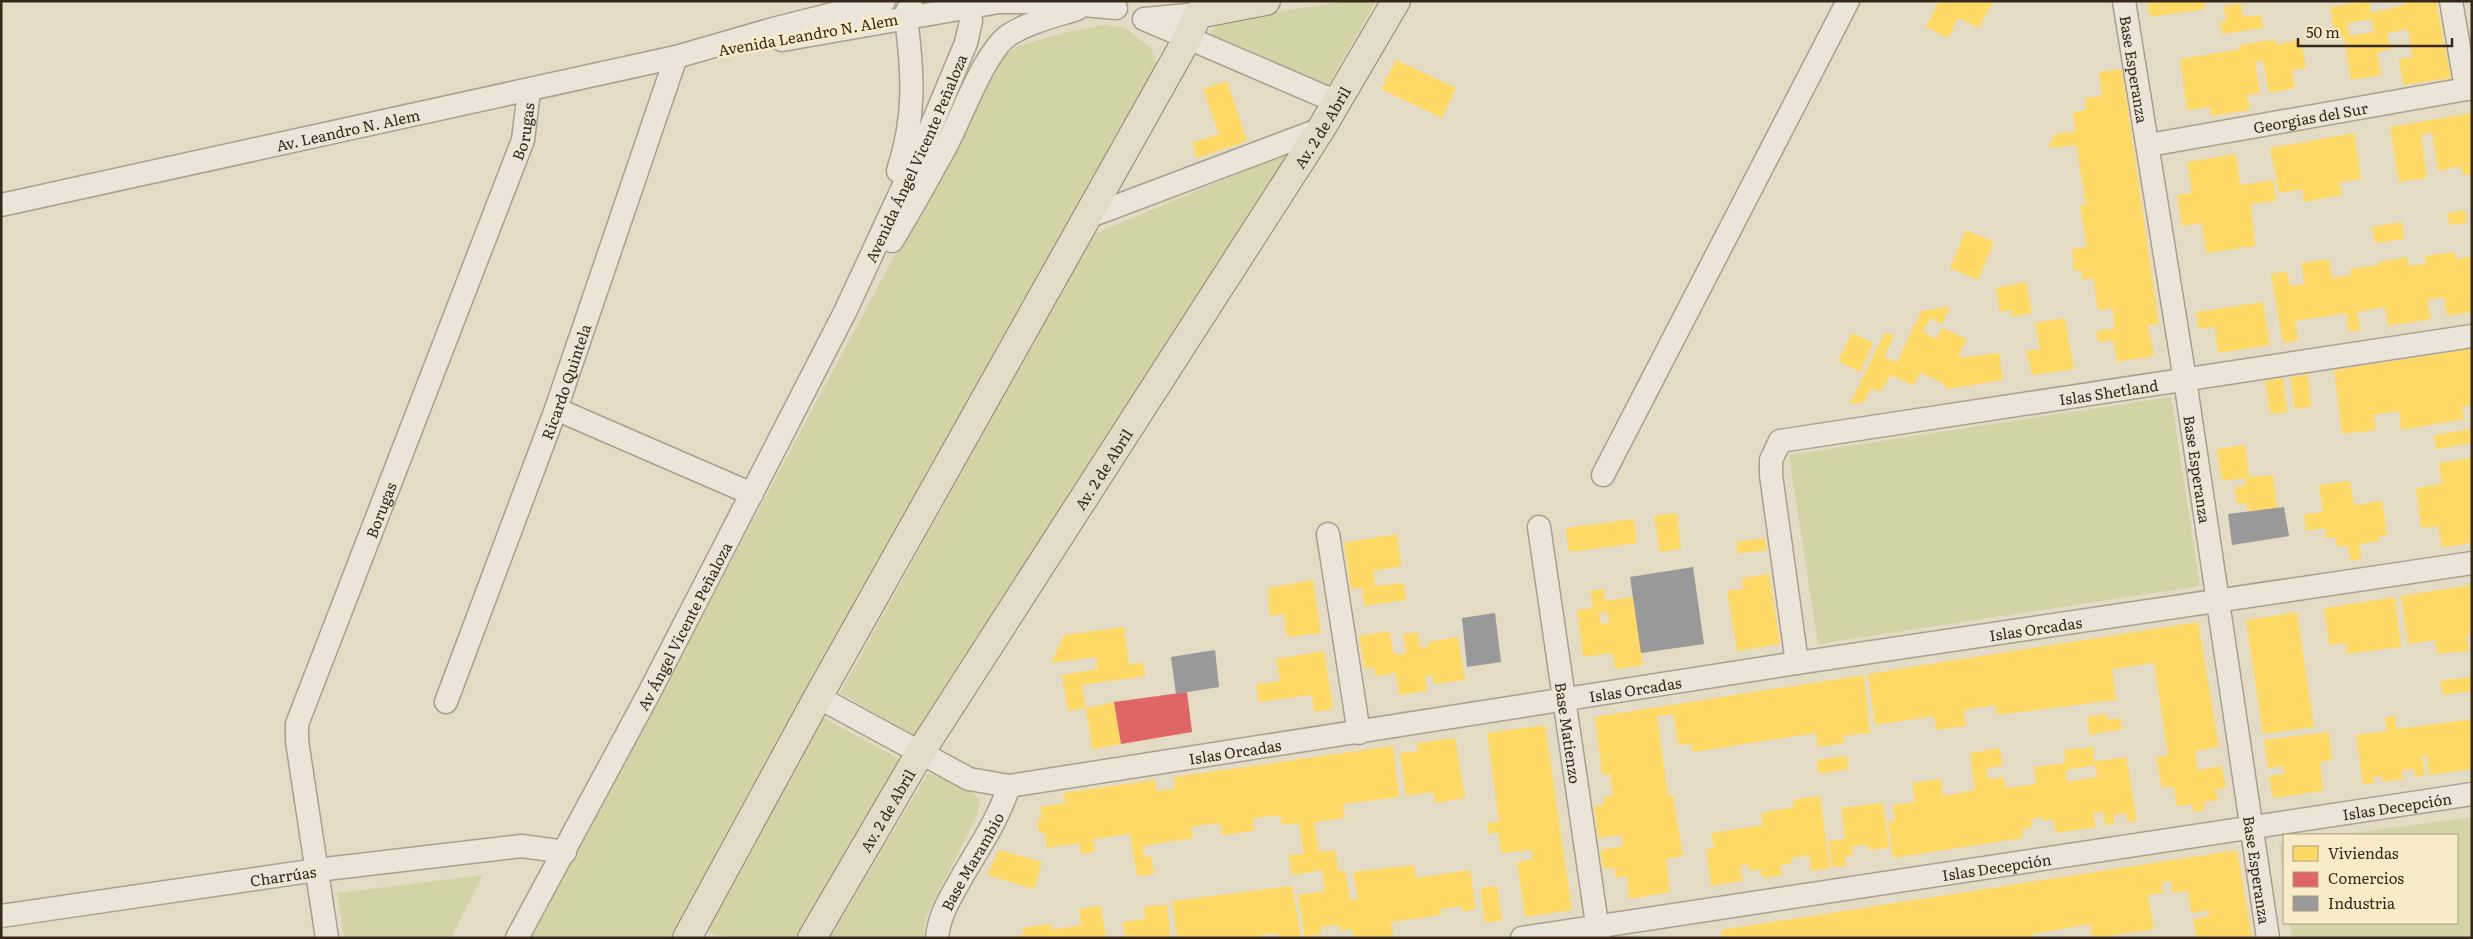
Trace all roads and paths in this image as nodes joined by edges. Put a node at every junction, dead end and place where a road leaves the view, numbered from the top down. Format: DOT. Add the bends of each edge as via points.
graph roads {
  1 [pos="884,1"];
  2 [pos="1266,1"];
  3 [pos="1396,1"];
  4 [pos="1848,1"];
  5 [pos="2124,1"];
  6 [pos="2451,1"];
  7 [pos="970,4"];
  8 [pos="1103,5"];
  9 [pos="1200,8"];
  10 [pos="910,10"];
  11 [pos="1144,19"];
  12 [pos="1187,39"];
  13 [pos="685,55"];
  14 [pos="2469,89"];
  15 [pos="529,92"];
  16 [pos="1337,102"];
  17 [pos="1321,129"];
  18 [pos="2149,144"];
  19 [pos="1,205"];
  20 [pos="1086,218"];
  21 [pos="859,282"];
  22 [pos="845,312"];
  23 [pos="2472,336"];
  24 [pos="2185,380"];
  25 [pos="556,409"];
  26 [pos="1603,475"];
  27 [pos="752,494"];
  28 [pos="1539,527"];
  29 [pos="1328,534"];
  30 [pos="2472,562"];
  31 [pos="2218,601"];
  32 [pos="1797,663"];
  33 [pos="818,697"];
  34 [pos="1563,701"];
  35 [pos="446,702"];
  36 [pos="1359,733"];
  37 [pos="920,753"];
  38 [pos="1009,786"];
  39 [pos="2472,794"];
  40 [pos="2252,826"];
  41 [pos="565,852"];
  42 [pos="317,870"];
  43 [pos="1,916"];
  44 [pos="1599,932"];
  45 [pos="327,938"];
  46 [pos="517,938"];
  47 [pos="688,938"];
  48 [pos="812,938"];
  49 [pos="938,938"];
  50 [pos="1522,938"];
  51 [pos="2268,938"];
  1 -- 13 [label="street, Avenida Leandro N. Alem"];
  2 -- 9 [label="main road"];
  3 -- 16 [label="main road, Av. 2 de Abril"];
  4 -- 26 [label="street"];
  5 -- 18 [label="street, Base Esperanza"];
  6 -- 14 [label="street"];
  7 -- 8 [label="street, Avenida Leandro N. Alem" via="1026,1"];
  7 -- 10 [label="street, Avenida Leandro N. Alem"];
  7 -- 21 [label="street, Avenida Ángel Vicente Peñaloza" via="971,22 966,43"];
  8 -- 11 [label="street, Avenida Leandro N. Alem"];
  8 -- 21 [label="street" via="1030,25 1000,43 901,226 878,264"];
  9 -- 11 [label="street, Avenida Leandro N. Alem"];
  9 -- 12 [label="main road"];
  10 -- 13 [label="street, Avenida Leandro N. Alem" via="820,34"];
  10 -- 22 [label="street" via="913,102 904,155"];
  11 -- 12 [label="street"];
  12 -- 16 [label="street"];
  12 -- 20 [label="main road"];
  13 -- 15 [label="street, Av. Leandro N. Alem"];
  13 -- 25 [label="street, Ricardo Quintela"];
  14 -- 18 [label="street, Georgias del Sur"];
  15 -- 19 [label="street, Av. Leandro N. Alem"];
  15 -- 42 [label="street, Borugas" via="523,140 297,724"];
  16 -- 17 [label="main road, Av. 2 de Abril"];
  17 -- 20 [label="street"];
  17 -- 37 [label="main road, Av. 2 de Abril"];
  18 -- 24 [label="street, Base Esperanza"];
  20 -- 33 [label="main road"];
  21 -- 22 [label="street, Avenida Ángel Vicente Peñaloza"];
  22 -- 27 [label="street, Av Ángel Vicente Peñaloza"];
  23 -- 24 [label="street, Islas Shetland"];
  24 -- 31 [label="street, Base Esperanza"];
  24 -- 32 [label="street, Islas Shetland" via="1780,441 1771,460 1771,475"];
  25 -- 27 [label="street"];
  25 -- 35 [label="street, Ricardo Quintela"];
  27 -- 41 [label="street, Av Ángel Vicente Peñaloza"];
  28 -- 34 [label="street, Base Matienzo"];
  29 -- 36 [label="street"];
  30 -- 31 [label="street, Islas Orcadas"];
  31 -- 32 [label="street, Islas Orcadas"];
  31 -- 40 [label="street, Base Esperanza"];
  32 -- 34 [label="street, Islas Orcadas"];
  33 -- 37 [label="street, Islas Orcadas"];
  33 -- 47 [label="main road"];
  34 -- 36 [label="street, Islas Orcadas"];
  34 -- 44 [label="street, Base Matienzo"];
  36 -- 38 [label="street, Islas Orcadas"];
  37 -- 38 [label="street, Islas Orcadas" via="969,779"];
  37 -- 48 [label="main road, Av. 2 de Abril"];
  38 -- 49 [label="street, Base Marambio" via="998,816 944,908"];
  39 -- 40 [label="street, Islas Decepción"];
  40 -- 44 [label="street, Islas Decepción"];
  40 -- 51 [label="street, Base Esperanza"];
  41 -- 42 [label="street, Charrúas" via="522,846"];
  41 -- 46 [label="street, Av Ángel Vicente Peñaloza"];
  42 -- 43 [label="street, Charrúas"];
  42 -- 45 [label="street, Borugas"];
  44 -- 50 [label="street, Islas Decepción"];
}
